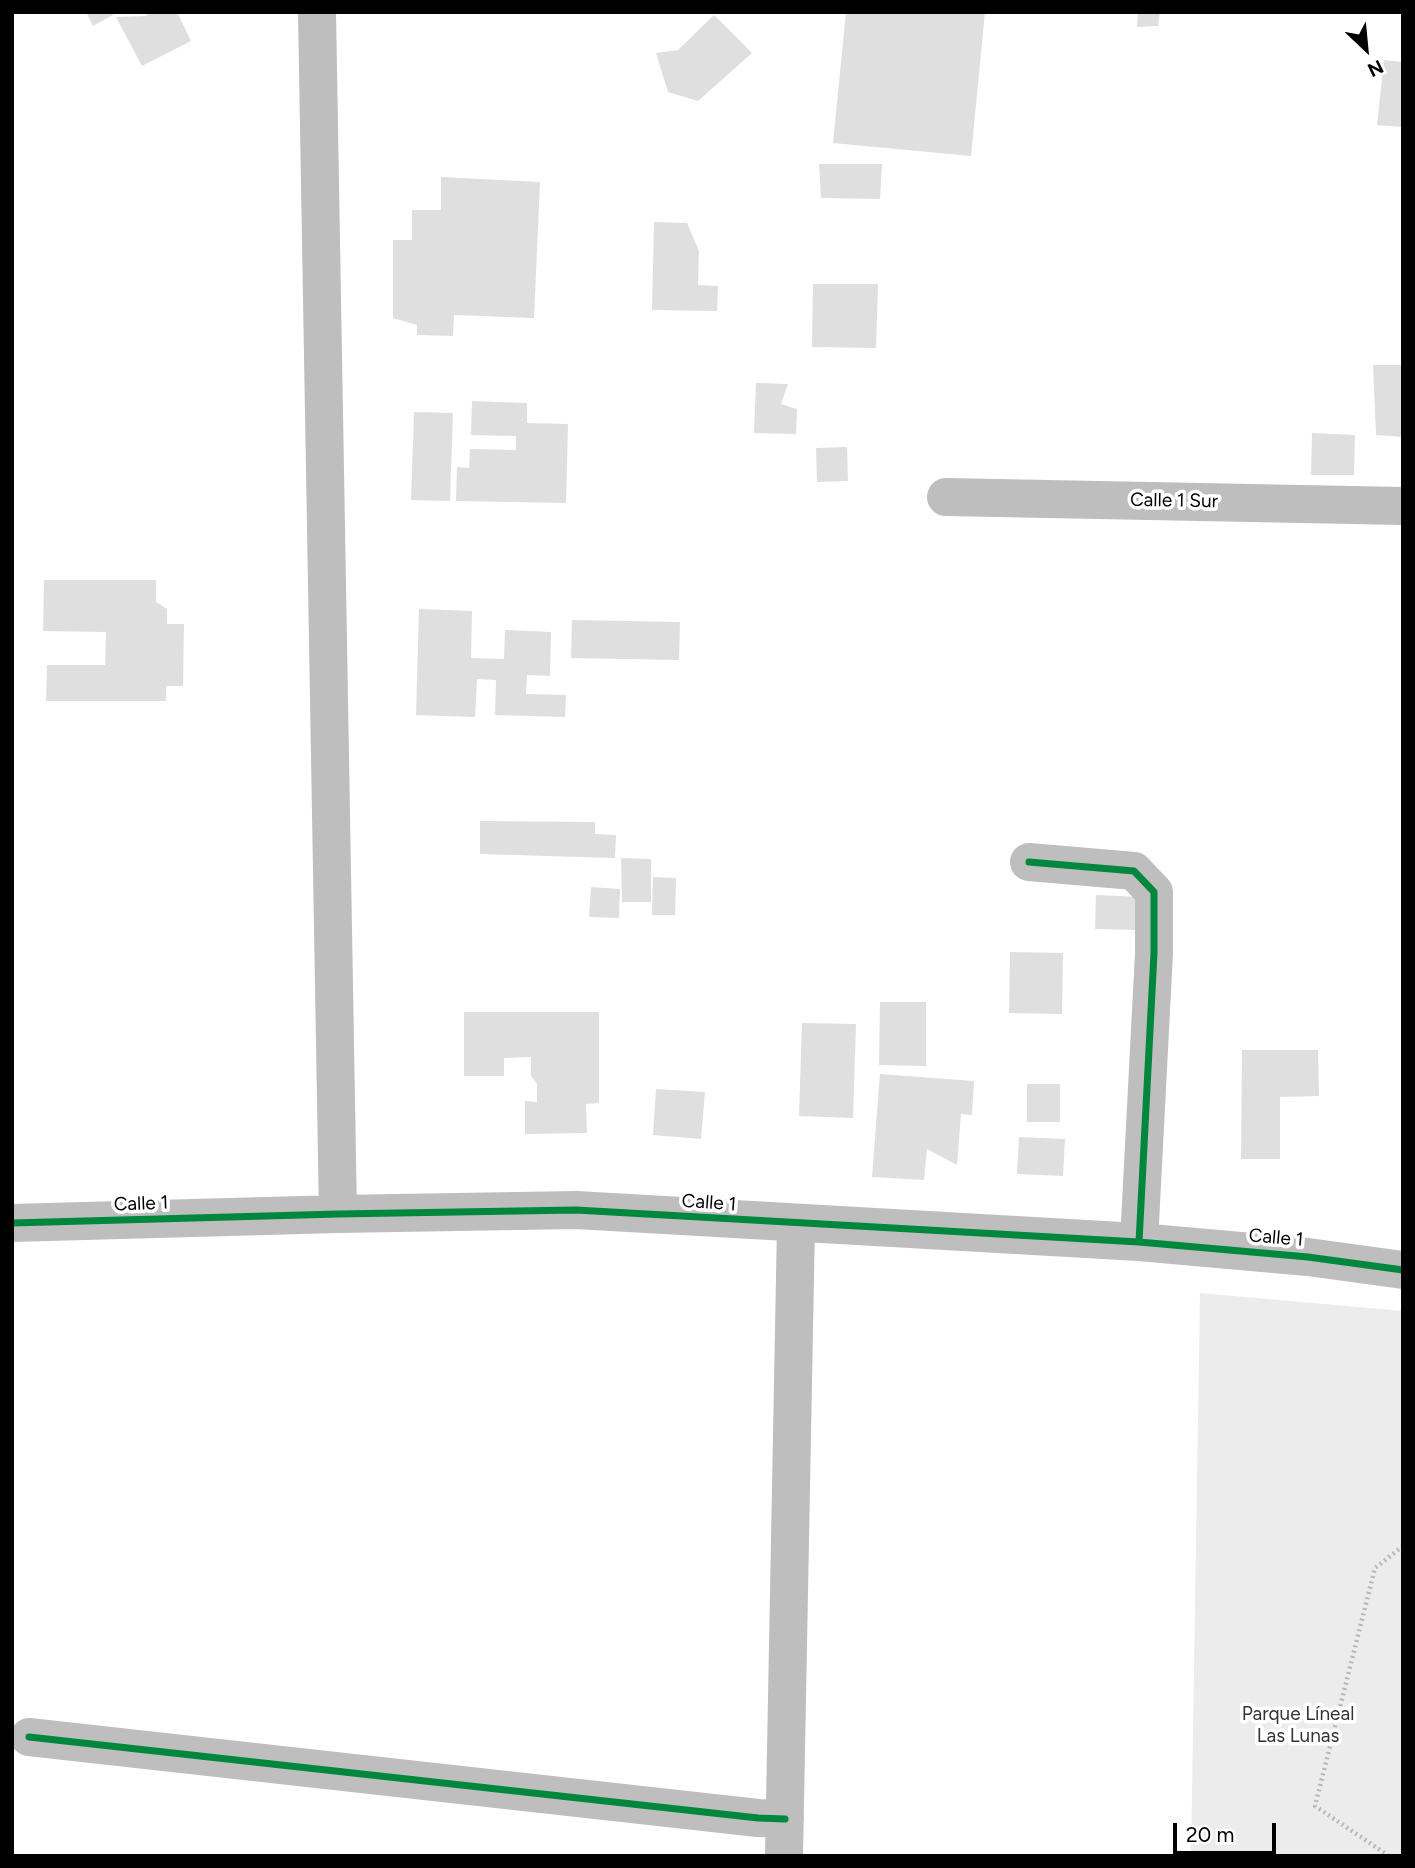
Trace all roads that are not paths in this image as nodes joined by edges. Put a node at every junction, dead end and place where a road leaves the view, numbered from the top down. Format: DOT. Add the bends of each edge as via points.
graph roads {
  1 [pos="317,12"];
  2 [pos="946,497"];
  3 [pos="1403,506"];
  4 [pos="1028,862"];
  5 [pos="338,1214"];
  6 [pos="12,1223"];
  7 [pos="796,1224"];
  8 [pos="1139,1242"];
  9 [pos="1403,1270"];
  10 [pos="29,1737"];
  11 [pos="785,1837"];
  1 -- 5 [label="street"];
  2 -- 3 [label="street, Calle 1 Sur"];
  4 -- 8 [label="street" via="1134,871 1154,892"];
  5 -- 6 [label="street, Calle 1"];
  5 -- 7 [label="street, Calle 1" via="576,1210"];
  7 -- 8 [label="street, Calle 1"];
  7 -- 11 [label="street"];
  8 -- 9 [label="street, Calle 1"];
  10 -- 11 [label="street" via="744,1816"];
}
